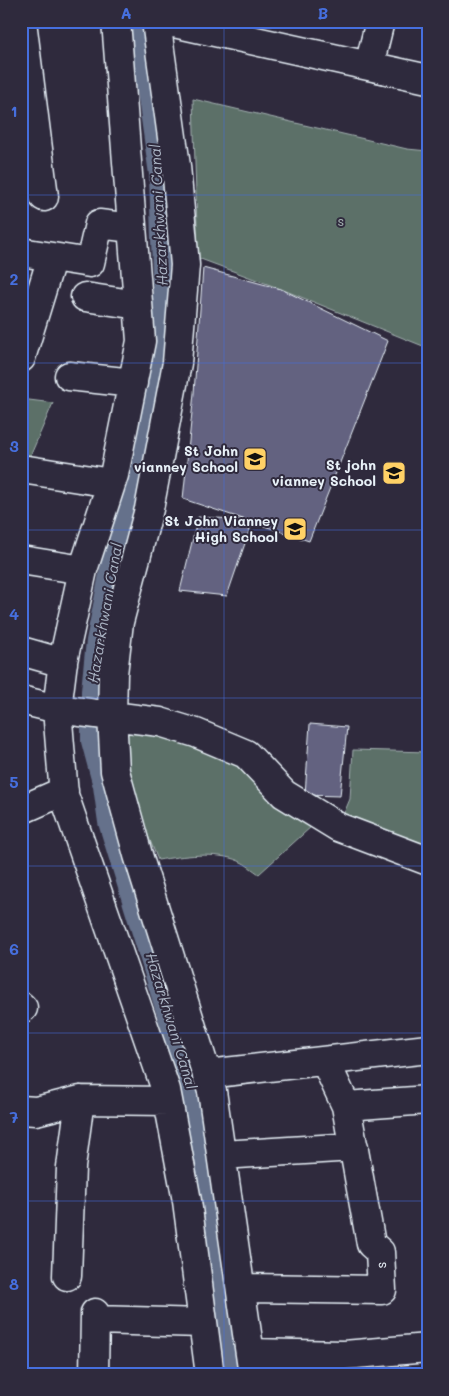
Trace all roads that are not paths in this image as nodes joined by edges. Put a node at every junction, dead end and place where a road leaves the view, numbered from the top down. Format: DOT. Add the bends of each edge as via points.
graph roads {
  1 [pos="22,21"];
  2 [pos="116,21"];
  3 [pos="156,21"];
  4 [pos="165,21"];
  5 [pos="380,21"];
  6 [pos="369,66"];
  7 [pos="428,79"];
  8 [pos="44,196"];
  9 [pos="132,228"];
  10 [pos="21,252"];
  11 [pos="52,257"];
  12 [pos="85,297"];
  13 [pos="138,305"];
  14 [pos="21,358"];
  15 [pos="69,376"];
  16 [pos="133,383"];
  17 [pos="28,470"];
  18 [pos="111,483"];
  19 [pos="21,560"];
  20 [pos="83,570"];
  21 [pos="21,651"];
  22 [pos="62,663"];
  23 [pos="21,700"];
  24 [pos="57,709"];
  25 [pos="112,716"];
  26 [pos="64,791"];
  27 [pos="21,810"];
  28 [pos="428,861"];
  29 [pos="428,1049"];
  30 [pos="325,1061"];
  31 [pos="207,1074"];
  32 [pos="80,1100"];
  33 [pos="428,1100"];
  34 [pos="168,1101"];
  35 [pos="346,1106"];
  36 [pos="21,1110"];
  37 [pos="354,1147"];
  38 [pos="222,1155"];
  39 [pos="66,1276"];
  40 [pos="241,1288"];
  41 [pos="203,1323"];
  42 [pos="428,1348"];
  43 [pos="251,1364"];
  44 [pos="94,1375"];
  45 [pos="210,1375"];
  1 -- 8 [label="street"];
  2 -- 9 [label="street"];
  3 -- 25 [label="street" via="176,166 185,265 177,363 149,509 119,622"];
  4 -- 6 [label="street"];
  5 -- 6 [label="street"];
  6 -- 7 [label="street"];
  9 -- 11 [label="street" via="99,224 90,263"];
  9 -- 13 [label="street"];
  10 -- 11 [label="street"];
  11 -- 14 [label="street"];
  12 -- 13 [label="street"];
  13 -- 16 [label="street" via="142,341"];
  15 -- 16 [label="street"];
  16 -- 18 [label="street"];
  17 -- 18 [label="street"];
  18 -- 20 [label="street"];
  19 -- 20 [label="street"];
  20 -- 22 [label="street"];
  21 -- 22 [label="street"];
  22 -- 24 [label="street"];
  23 -- 24 [label="street"];
  24 -- 25 [label="street"];
  24 -- 26 [label="street"];
  25 -- 28 [label="street" via="160,722 246,754 284,794 338,827"];
  25 -- 31 [label="street" via="115,771"];
  26 -- 27 [label="street"];
  26 -- 34 [label="street"];
  29 -- 30 [label="street"];
  30 -- 31 [label="street"];
  30 -- 35 [label="street, s"];
  31 -- 38 [label="street"];
  32 -- 34 [label="street"];
  32 -- 36 [label="street" via="36,1110"];
  32 -- 39 [label="street" via="71,1167"];
  33 -- 35 [label="street"];
  34 -- 41 [label="street" via="187,1200"];
  35 -- 37 [label="street, s"];
  37 -- 38 [label="street"];
  37 -- 40 [label="street, s" via="371,1244 380,1252 382,1290"];
  38 -- 40 [label="street"];
  40 -- 43 [label="street"];
  41 -- 44 [label="street" via="95,1316"];
  41 -- 45 [label="street"];
  42 -- 43 [label="street"];
}
